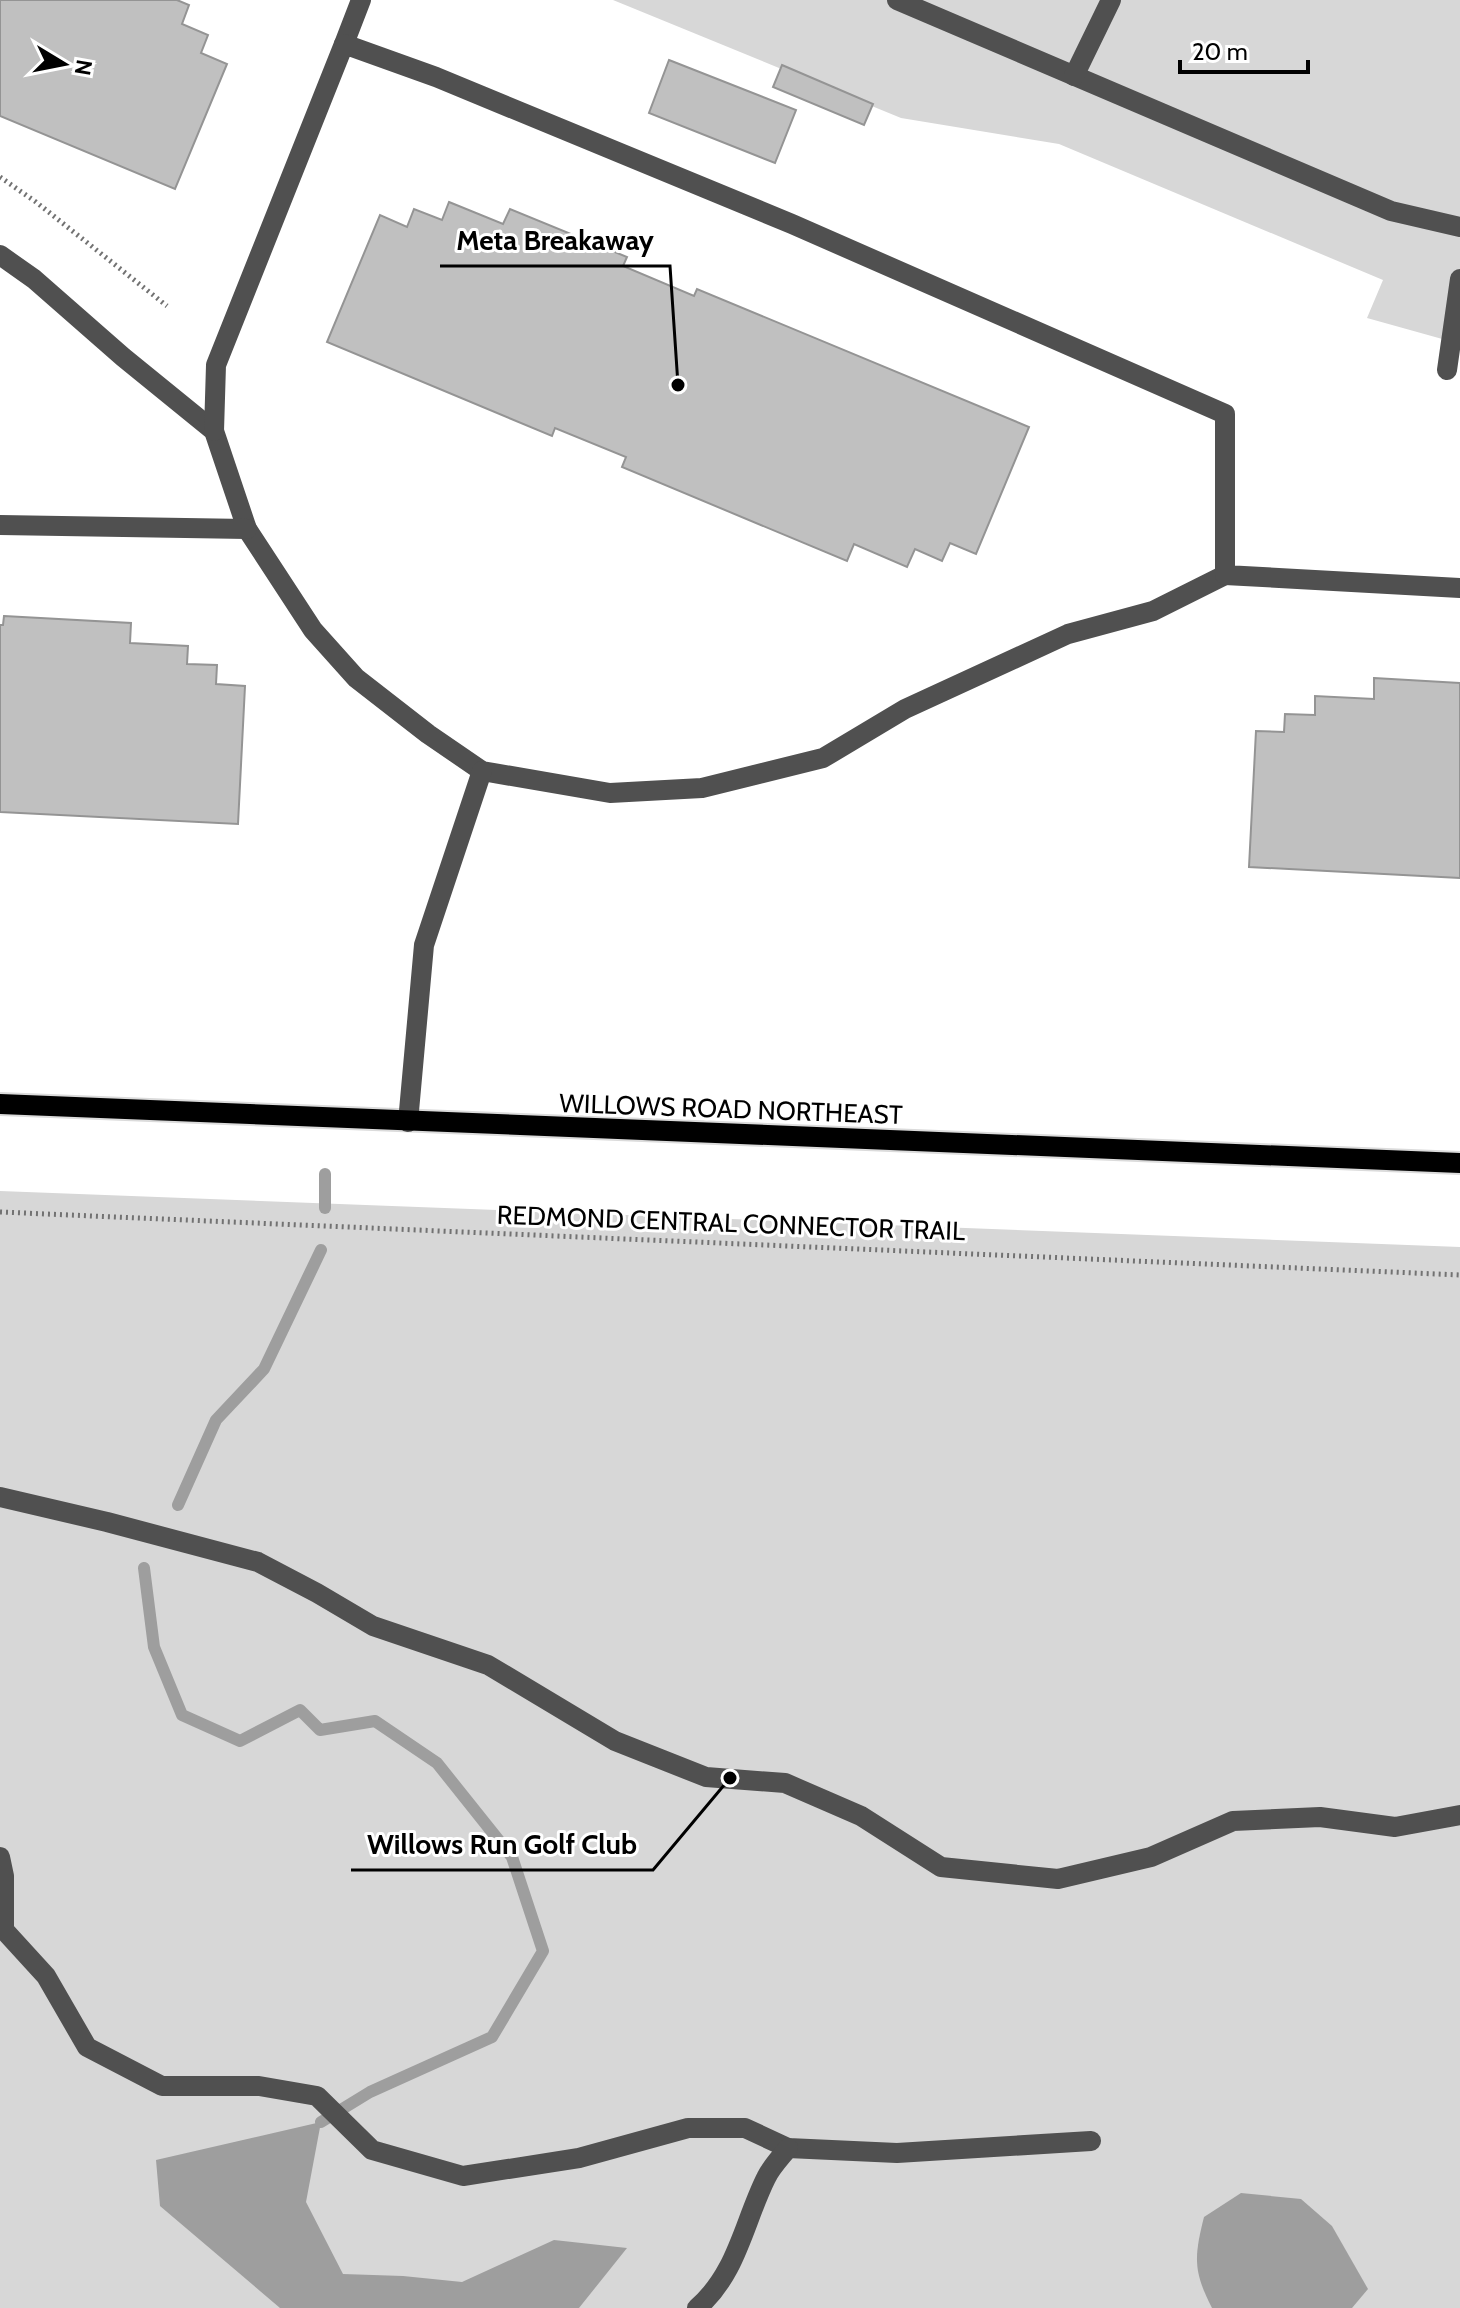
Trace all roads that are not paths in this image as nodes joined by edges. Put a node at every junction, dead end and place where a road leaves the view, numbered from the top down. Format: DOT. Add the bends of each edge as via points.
graph roads {
  1 [pos="361,0"];
  2 [pos="897,0"];
  3 [pos="1111,0"];
  4 [pos="344,44"];
  5 [pos="1074,76"];
  6 [pos="1460,227"];
  7 [pos="0,255"];
  8 [pos="1460,279"];
  9 [pos="1447,370"];
  10 [pos="214,431"];
  11 [pos="0,525"];
  12 [pos="247,529"];
  13 [pos="1225,575"];
  14 [pos="1460,588"];
  15 [pos="482,771"];
  16 [pos="0,1104"];
  17 [pos="408,1122"];
  18 [pos="1460,1163"];
  19 [pos="0,1497"];
  20 [pos="1460,1815"];
  21 [pos="0,1857"];
  22 [pos="2,1931"];
  23 [pos="1091,2141"];
  24 [pos="788,2148"];
  25 [pos="697,2308"];
  1 -- 4 [label="street"];
  2 -- 5 [label="street"];
  3 -- 5 [label="street"];
  4 -- 10 [label="street" via="216,365"];
  4 -- 13 [label="street" via="778,218 1225,414"];
  5 -- 6 [label="street" via="1391,211"];
  7 -- 10 [label="street"];
  8 -- 9 [label="street"];
  10 -- 12 [label="street"];
  11 -- 12 [label="street"];
  12 -- 15 [label="street" via="313,630 356,678"];
  13 -- 14 [label="street"];
  13 -- 15 [label="street" via="1153,611 1068,634 905,709 823,758 702,788 610,793"];
  15 -- 17 [label="street" via="424,945"];
  16 -- 17 [label="main road, WILLOWS ROAD NORTHEAST"];
  17 -- 18 [label="main road, WILLOWS ROAD NORTHEAST"];
  19 -- 20 [label="street" via="258,1562 373,1626 488,1665 615,1741 706,1777 785,1783 861,1816 941,1867 1058,1879 1151,1857 1233,1821 1320,1817 1395,1827"];
  21 -- 22 [label="street"];
  22 -- 24 [label="street" via="46,1976 87,2047 162,2086 259,2086 317,2096 372,2150 463,2176 579,2158 688,2128 745,2128"];
  23 -- 24 [label="street" via="897,2153"];
  24 -- 25 [label="street" via="767,2176 739,2249 712,2296"];
}
